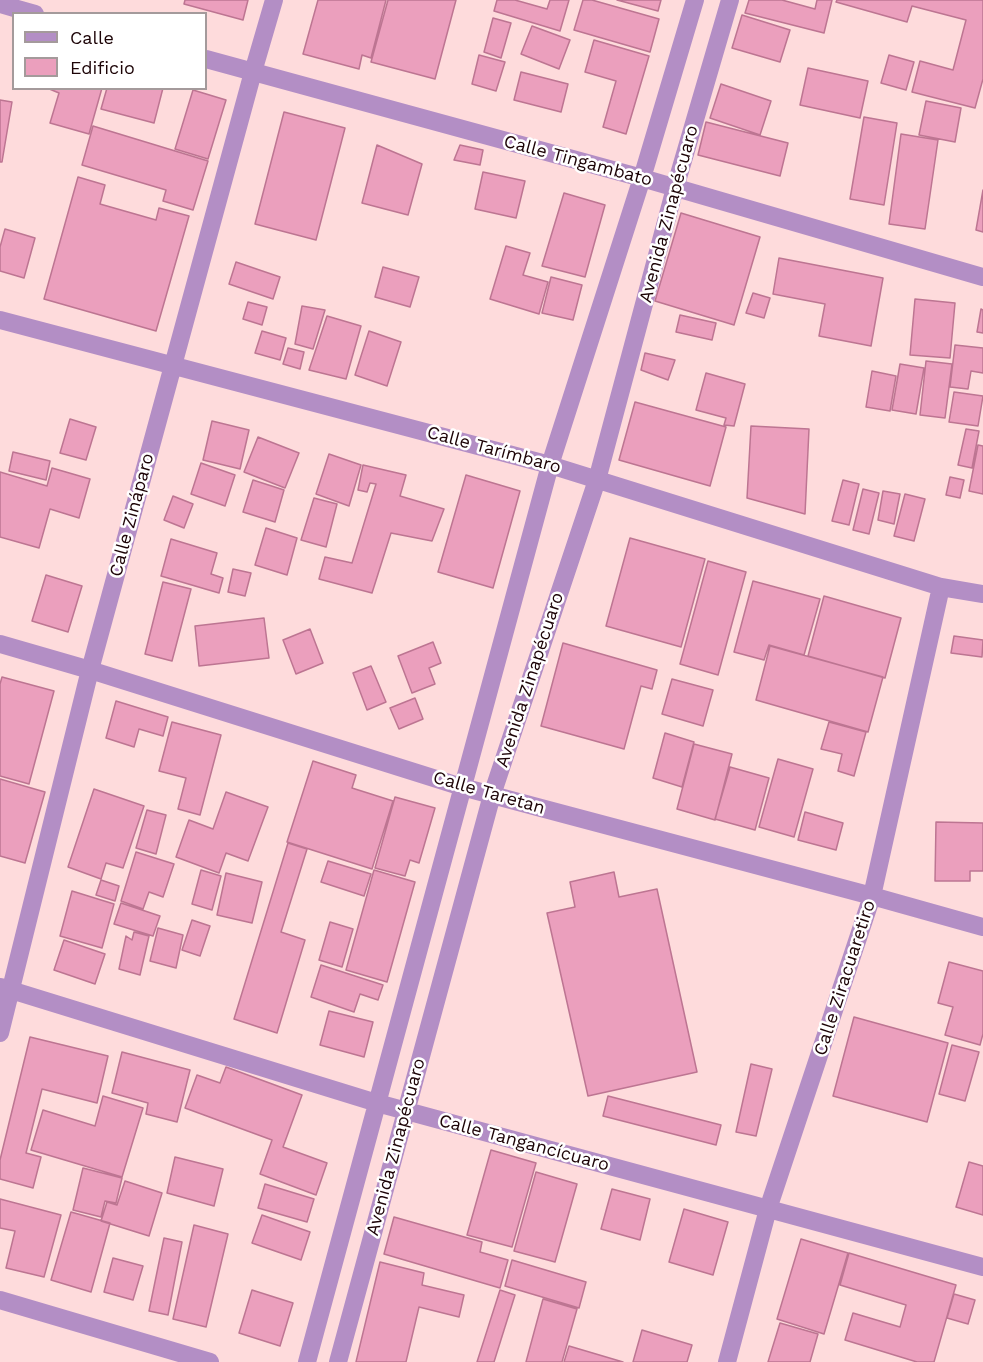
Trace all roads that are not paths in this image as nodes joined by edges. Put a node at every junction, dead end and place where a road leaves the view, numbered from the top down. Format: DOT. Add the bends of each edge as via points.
graph roads {
  1 [pos="274,0"];
  2 [pos="695,0"];
  3 [pos="730,0"];
  4 [pos="0,4"];
  5 [pos="28,12"];
  6 [pos="207,59"];
  7 [pos="253,72"];
  8 [pos="642,178"];
  9 [pos="675,188"];
  10 [pos="983,277"];
  11 [pos="0,320"];
  12 [pos="172,365"];
  13 [pos="550,465"];
  14 [pos="597,480"];
  15 [pos="941,588"];
  16 [pos="983,594"];
  17 [pos="0,644"];
  18 [pos="90,670"];
  19 [pos="462,787"];
  20 [pos="492,795"];
  21 [pos="873,896"];
  22 [pos="983,927"];
  23 [pos="5,988"];
  24 [pos="0,1033"];
  25 [pos="377,1103"];
  26 [pos="406,1111"];
  27 [pos="768,1209"];
  28 [pos="983,1267"];
  29 [pos="0,1300"];
  30 [pos="210,1362"];
  31 [pos="308,1362"];
  32 [pos="338,1362"];
  33 [pos="727,1362"];
  1 -- 7 [label="street, Calle Zináparo"];
  2 -- 8 [label="street, Avenida Zinapécuaro"];
  3 -- 9 [label="street, Avenida Zinapécuaro"];
  4 -- 5 [label="street"];
  6 -- 7 [label="street, Calle Tingambato"];
  7 -- 8 [label="street, Calle Tingambato"];
  7 -- 12 [label="street, Calle Zináparo"];
  8 -- 9 [label="street, Calle Tingambato"];
  8 -- 13 [label="street, Avenida Zinapécuaro"];
  9 -- 10 [label="street, Calle Tingambato"];
  9 -- 14 [label="street, Avenida Zinapécuaro"];
  11 -- 12 [label="street, Calle Tarímbaro"];
  12 -- 13 [label="street, Calle Tarímbaro"];
  12 -- 18 [label="street, Calle Zináparo"];
  13 -- 14 [label="street, Calle Tarímbaro"];
  13 -- 19 [label="street, Avenida Zinapécuaro"];
  14 -- 15 [label="street, Calle Tarímbaro"];
  14 -- 20 [label="street, Avenida Zinapécuaro"];
  15 -- 16 [label="street, Calle Tarímbaro"];
  15 -- 21 [label="street, Calle Ziracuaretiro"];
  17 -- 18 [label="street, Calle Taretan"];
  18 -- 19 [label="street, Calle Taretan"];
  18 -- 23 [label="street, Calle Zináparo"];
  19 -- 20 [label="street, Calle Taretan"];
  19 -- 25 [label="street, Avenida Zinapécuaro"];
  20 -- 21 [label="street, Calle Taretan"];
  20 -- 26 [label="street, Avenida Zinapécuaro"];
  21 -- 22 [label="street, Calle Taretan"];
  21 -- 27 [label="street, Calle Ziracuaretiro"];
  23 -- 24 [label="street, Calle Zináparo"];
  23 -- 25 [label="street, Calle Tangancícuaro"];
  25 -- 26 [label="street, Calle Tangancícuaro"];
  25 -- 31 [label="street, Avenida Zinapécuaro"];
  26 -- 27 [label="street, Calle Tangancícuaro"];
  26 -- 32 [label="street, Avenida Zinapécuaro"];
  27 -- 28 [label="street, Calle Tangancícuaro"];
  27 -- 33 [label="street, Calle Ziracuaretiro"];
  29 -- 30 [label="street"];
}
